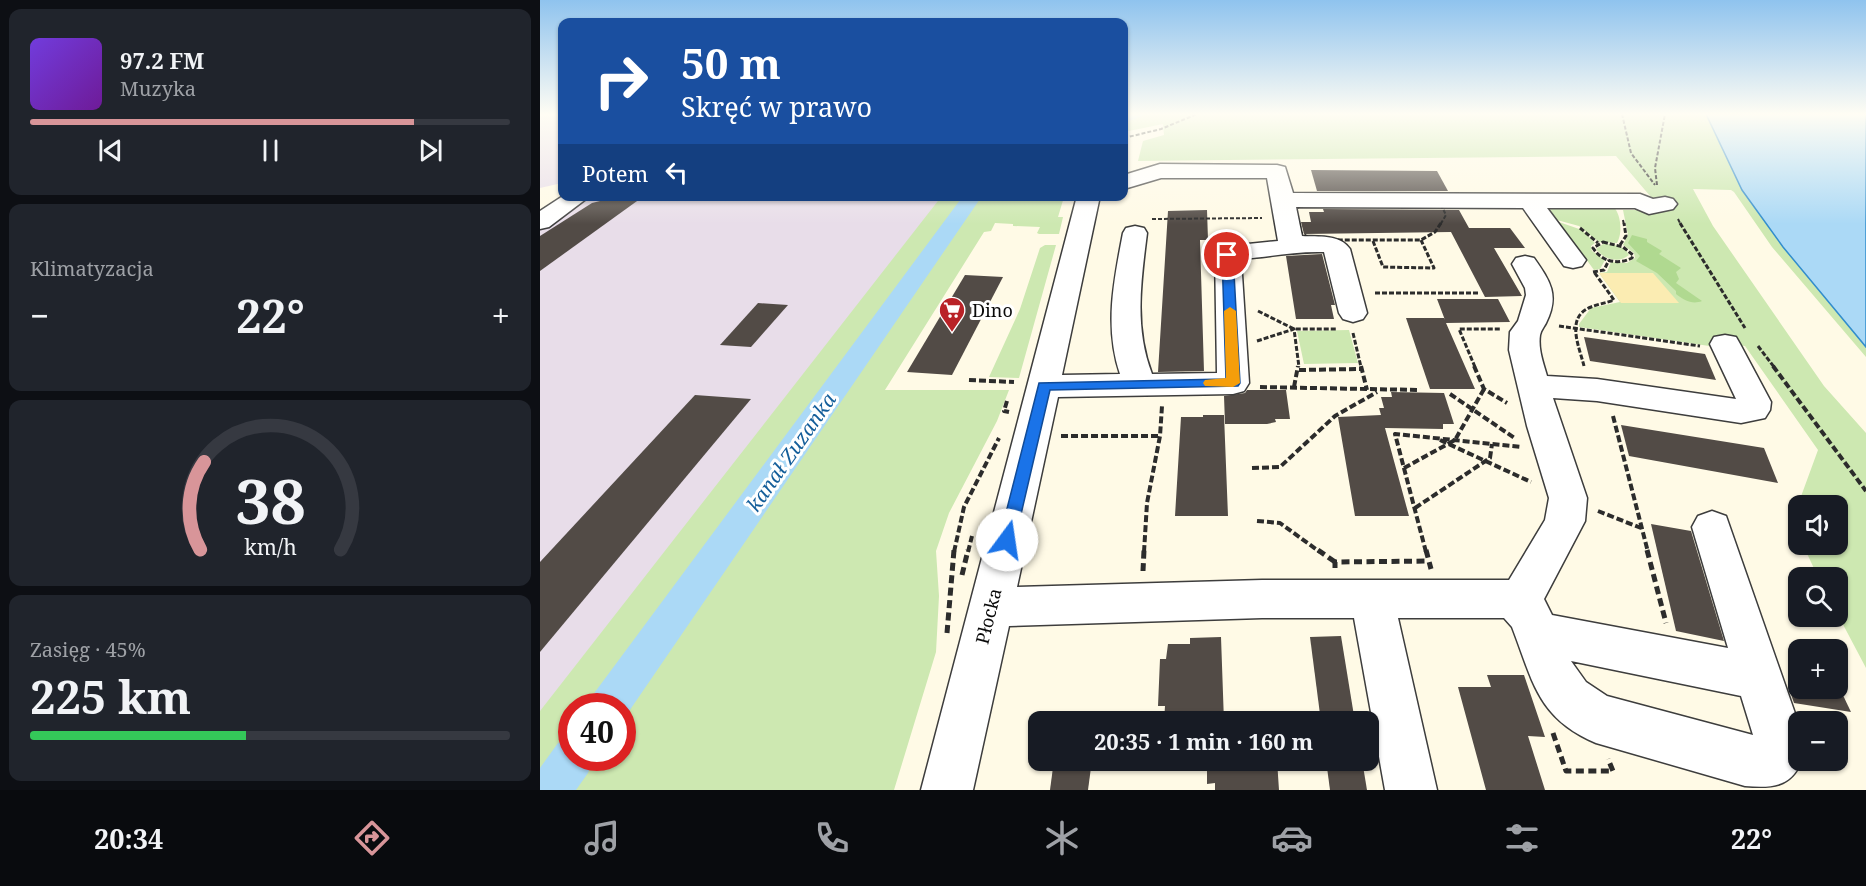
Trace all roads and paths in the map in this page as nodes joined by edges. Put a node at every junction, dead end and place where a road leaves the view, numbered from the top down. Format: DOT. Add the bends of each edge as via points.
graph roads {
  1 [pos="1631,151"];
  2 [pos="1660,151"];
  3 [pos="1128,181"];
  4 [pos="558,195"];
  5 [pos="540,200"];
  6 [pos="572,201"];
  7 [pos="1088,201"];
  8 [pos="1530,201"];
  9 [pos="1657,205"];
  10 [pos="1287,220"];
  11 [pos="540,222"];
  12 [pos="1143,226"];
  13 [pos="1421,240"];
  14 [pos="1373,241"];
  15 [pos="1609,260"];
  16 [pos="1525,264"];
  17 [pos="1583,266"];
  18 [pos="1479,293"];
  19 [pos="1229,298"];
  20 [pos="1351,312"];
  21 [pos="1528,327"];
  22 [pos="1574,328"];
  23 [pos="1294,329"];
  24 [pos="1740,344"];
  25 [pos="1231,350"];
  26 [pos="1362,369"];
  27 [pos="1299,370"];
  28 [pos="969,380"];
  29 [pos="1233,383"];
  30 [pos="1152,384"];
  31 [pos="1044,386"];
  32 [pos="1533,386"];
  33 [pos="1294,387"];
  34 [pos="1367,390"];
  35 [pos="1380,390"];
  36 [pos="1420,390"];
  37 [pos="1602,391"];
  38 [pos="1450,394"];
  39 [pos="1473,409"];
  40 [pos="1011,412"];
  41 [pos="1051,436"];
  42 [pos="1160,436"];
  43 [pos="1455,440"];
  44 [pos="1492,444"];
  45 [pos="1252,468"];
  46 [pos="1404,468"];
  47 [pos="1866,491"];
  48 [pos="1415,508"];
  49 [pos="1257,521"];
  50 [pos="1712,527"];
  51 [pos="1335,562"];
  52 [pos="1434,579"];
  53 [pos="1372,598"];
  54 [pos="1142,602"];
  55 [pos="990,607"];
  56 [pos="1526,616"];
  57 [pos="1655,622"];
  58 [pos="1759,677"];
  59 [pos="947,790"];
  60 [pos="1412,790"];
  1 -- 9 [label="path" via="1660,193"];
  2 -- 9 [label="path" via="1653,176"];
  3 -- 10 [label="street" via="1160,171 1271,171 1278,173"];
  4 -- 5 [label="street"];
  6 -- 11 [label="street"];
  7 -- 31 [label="street, Płocka"];
  8 -- 9 [label="street" via="1640,201"];
  8 -- 10 [label="street"];
  8 -- 17 [label="street"];
  9 -- 24 [label="path" via="1675,214"];
  10 -- 12 [label="path"];
  10 -- 19 [label="street" via="1285,248 1228,252"];
  10 -- 20 [label="street" via="1335,248"];
  12 -- 30 [label="street" via="1125,298 1129,354"];
  13 -- 14 [label="path" via="1434,268 1383,267"];
  15 -- 15 [label="path" via="1596,254 1594,245 1616,244 1633,255 1625,261"];
  15 -- 17 [label="path" via="1604,270"];
  16 -- 21 [label="street" via="1540,295"];
  18 -- 20 [label="path"];
  19 -- 23 [label="path"];
  19 -- 25 [label="street"];
  20 -- 23 [label="path"];
  20 -- 26 [label="path"];
  21 -- 22 [label="path"];
  21 -- 32 [label="street" via="1524,350"];
  21 -- 39 [label="path" via="1459,329 1484,389"];
  22 -- 24 [label="path"];
  22 -- 37 [label="path" via="1583,364"];
  23 -- 25 [label="path"];
  23 -- 27 [label="path"];
  24 -- 37 [label="street" via="1753,410"];
  24 -- 47 [label="path"];
  25 -- 29 [label="street"];
  26 -- 27 [label="path"];
  26 -- 34 [label="path"];
  27 -- 33 [label="path"];
  28 -- 40 [label="path" via="1015,381 1004,411"];
  29 -- 30 [label="street"];
  29 -- 33 [label="path" via="1240,387"];
  30 -- 31 [label="street"];
  30 -- 42 [label="path"];
  31 -- 55 [label="street, Płocka"];
  32 -- 37 [label="street"];
  32 -- 56 [label="street" via="1568,506 1546,558 1523,595"];
  33 -- 34 [label="path"];
  34 -- 35 [label="path"];
  35 -- 36 [label="path"];
  35 -- 45 [label="path" via="1335,416 1280,467"];
  37 -- 57 [label="path" via="1666,624"];
  38 -- 39 [label="path"];
  39 -- 43 [label="path"];
  39 -- 44 [label="path" via="1529,448"];
  41 -- 42 [label="path"];
  42 -- 54 [label="path" via="1147,503"];
  43 -- 44 [label="path"];
  43 -- 46 [label="path"];
  43 -- 46 [label="path" via="1395,434"];
  44 -- 48 [label="path" via="1490,458"];
  46 -- 48 [label="path"];
  48 -- 52 [label="path"];
  49 -- 51 [label="path" via="1280,523"];
  50 -- 58 [label="street"];
  53 -- 54 [label="street"];
  53 -- 56 [label="street"];
  53 -- 60 [label="street"];
  54 -- 55 [label="street"];
  55 -- 59 [label="street, Płocka"];
  56 -- 58 [label="street"];
  56 -- 58 [label="street" via="1569,699 1596,718 1745,760 1770,762 1781,745"];
}
